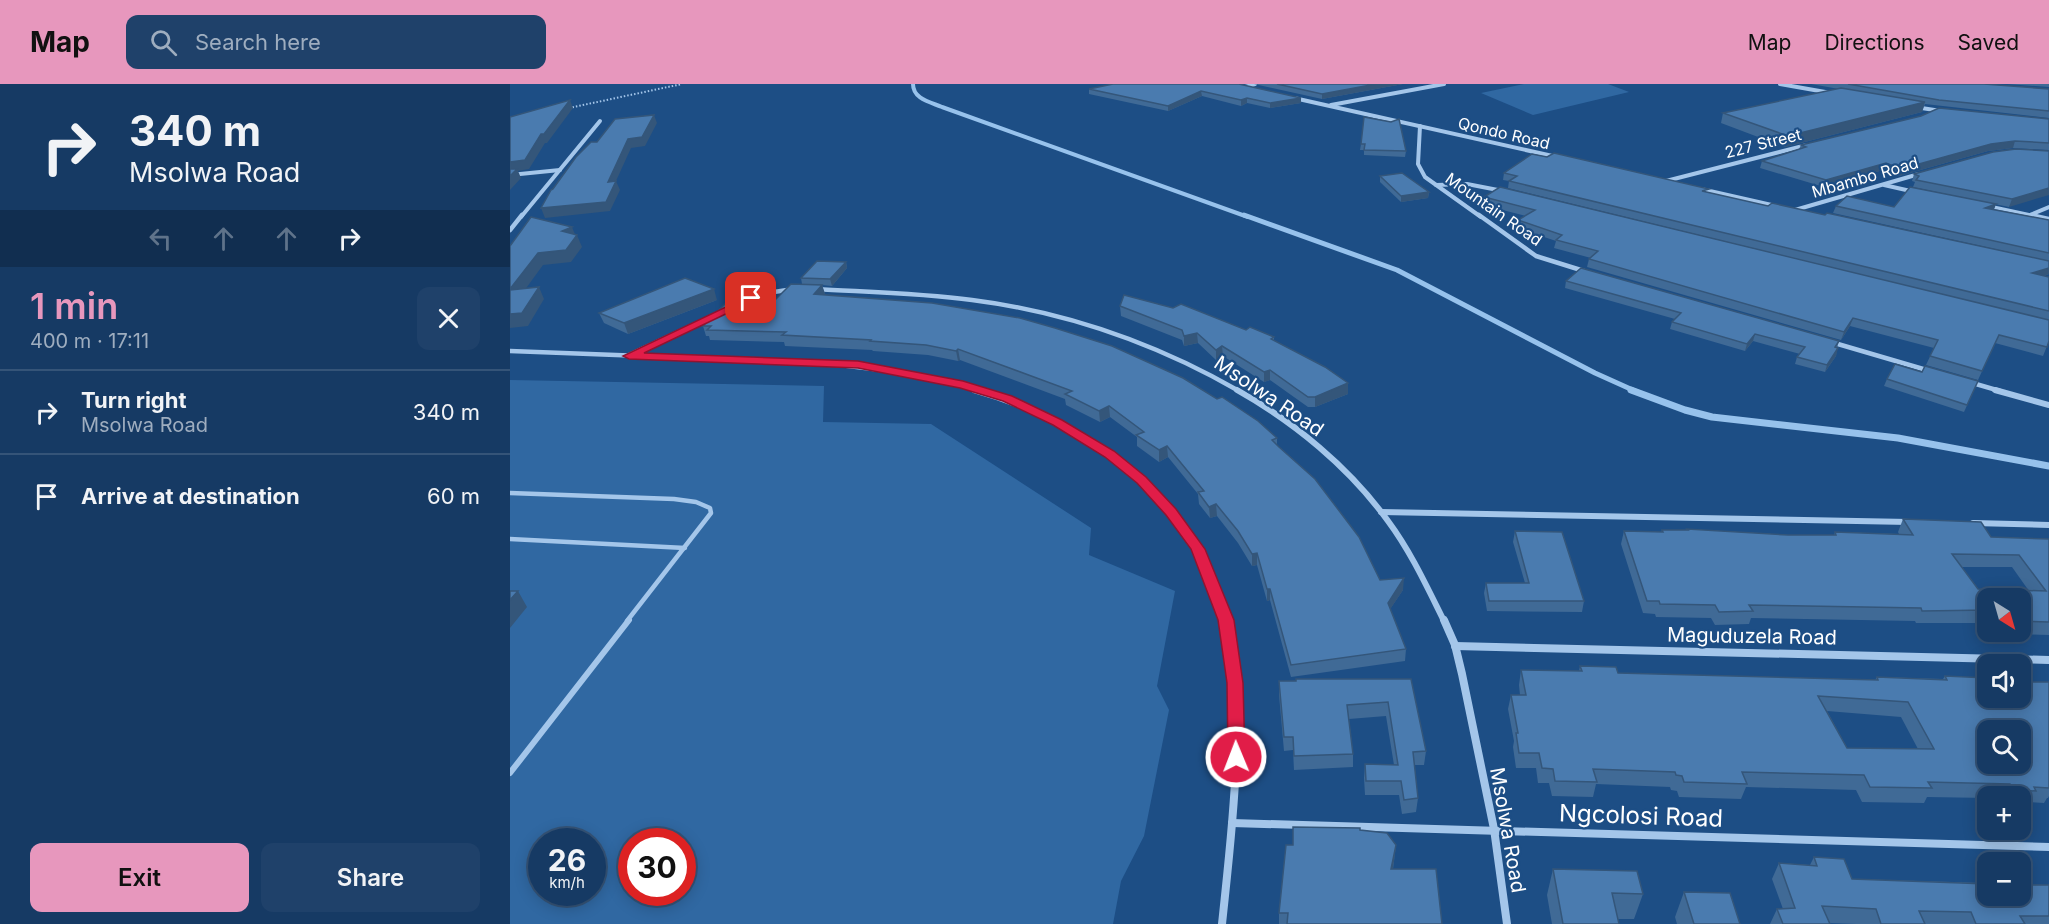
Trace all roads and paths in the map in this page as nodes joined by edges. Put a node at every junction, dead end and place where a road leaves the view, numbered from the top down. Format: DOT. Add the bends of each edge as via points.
graph roads {
  1 [pos="682,84"];
  2 [pos="1235,84"];
  3 [pos="1444,84"];
  4 [pos="1780,84"];
  5 [pos="1254,86"];
  6 [pos="1841,95"];
  7 [pos="1283,96"];
  8 [pos="1328,105"];
  9 [pos="1906,106"];
  10 [pos="567,108"];
  11 [pos="1936,110"];
  12 [pos="1946,112"];
  13 [pos="1928,115"];
  14 [pos="600,122"];
  15 [pos="1420,126"];
  16 [pos="1808,145"];
  17 [pos="1567,159"];
  18 [pos="561,170"];
  19 [pos="1926,172"];
  20 [pos="510,176"];
  21 [pos="1655,178"];
  22 [pos="1666,181"];
  23 [pos="1677,183"];
  24 [pos="1881,184"];
  25 [pos="1436,185"];
  26 [pos="1698,188"];
  27 [pos="1512,193"];
  28 [pos="1926,194"];
  29 [pos="1984,206"];
  30 [pos="2049,207"];
  31 [pos="1795,210"];
  32 [pos="1806,212"];
  33 [pos="2030,215"];
  34 [pos="2049,219"];
  35 [pos="510,230"];
  36 [pos="1588,272"];
  37 [pos="798,289"];
  38 [pos="808,289"];
  39 [pos="741,302"];
  40 [pos="730,307"];
  41 [pos="1824,340"];
  42 [pos="510,351"];
  43 [pos="629,356"];
  44 [pos="1937,373"];
  45 [pos="1959,379"];
  46 [pos="2049,405"];
  47 [pos="510,493"];
  48 [pos="1381,512"];
  49 [pos="1914,522"];
  50 [pos="1962,523"];
  51 [pos="2049,525"];
  52 [pos="510,539"];
  53 [pos="685,548"];
  54 [pos="1455,646"];
  55 [pos="2049,660"];
  56 [pos="510,772"];
  57 [pos="1232,822"];
  58 [pos="1494,831"];
  59 [pos="2049,847"];
  60 [pos="1222,924"];
  61 [pos="1507,924"];
  1 -- 10 [label="path"];
  2 -- 5 [label="street"];
  3 -- 8 [label="street"];
  4 -- 6 [label="street"];
  7 -- 8 [label="street, Qondo Road"];
  8 -- 15 [label="street, Qondo Road"];
  9 -- 11 [label="street"];
  11 -- 12 [label="street"];
  11 -- 13 [label="street"];
  14 -- 18 [label="street"];
  15 -- 17 [label="street, Qondo Road"];
  15 -- 25 [label="street, Mountain Road" via="1418,164 1425,177"];
  16 -- 22 [label="street, 227 Street"];
  18 -- 20 [label="street"];
  18 -- 35 [label="street"];
  19 -- 24 [label="street, Mbambo Road"];
  21 -- 22 [label="street"];
  22 -- 23 [label="street"];
  24 -- 28 [label="street"];
  24 -- 31 [label="street, Mbambo Road"];
  25 -- 27 [label="street" via="1467,184"];
  25 -- 36 [label="street, Mountain Road" via="1536,256"];
  26 -- 31 [label="street"];
  29 -- 33 [label="street"];
  30 -- 33 [label="street"];
  31 -- 32 [label="street"];
  33 -- 34 [label="street"];
  37 -- 39 [label="street"];
  38 -- 48 [label="street, Msolwa Road" via="928,295 998,304 1077,322 1151,346 1217,378 1281,418 1323,452"];
  40 -- 43 [label="street"];
  41 -- 44 [label="street"];
  42 -- 43 [label="street"];
  43 -- 57 [label="street" via="858,365 963,384 1007,399 1074,431 1109,454 1142,480 1171,512 1197,549 1226,620 1235,683"];
  45 -- 46 [label="street"];
  47 -- 53 [label="lane" via="589,494 703,503 711,513"];
  48 -- 49 [label="street"];
  48 -- 54 [label="street, Msolwa Road" via="1408,550"];
  50 -- 51 [label="street"];
  52 -- 53 [label="lane"];
  53 -- 56 [label="lane"];
  54 -- 55 [label="street, Maguduzela Road"];
  54 -- 58 [label="street, Msolwa Road"];
  57 -- 58 [label="street, Ngcolosi Road"];
  57 -- 60 [label="street"];
  58 -- 59 [label="street, Ngcolosi Road"];
  58 -- 61 [label="street, Msolwa Road"];
}
